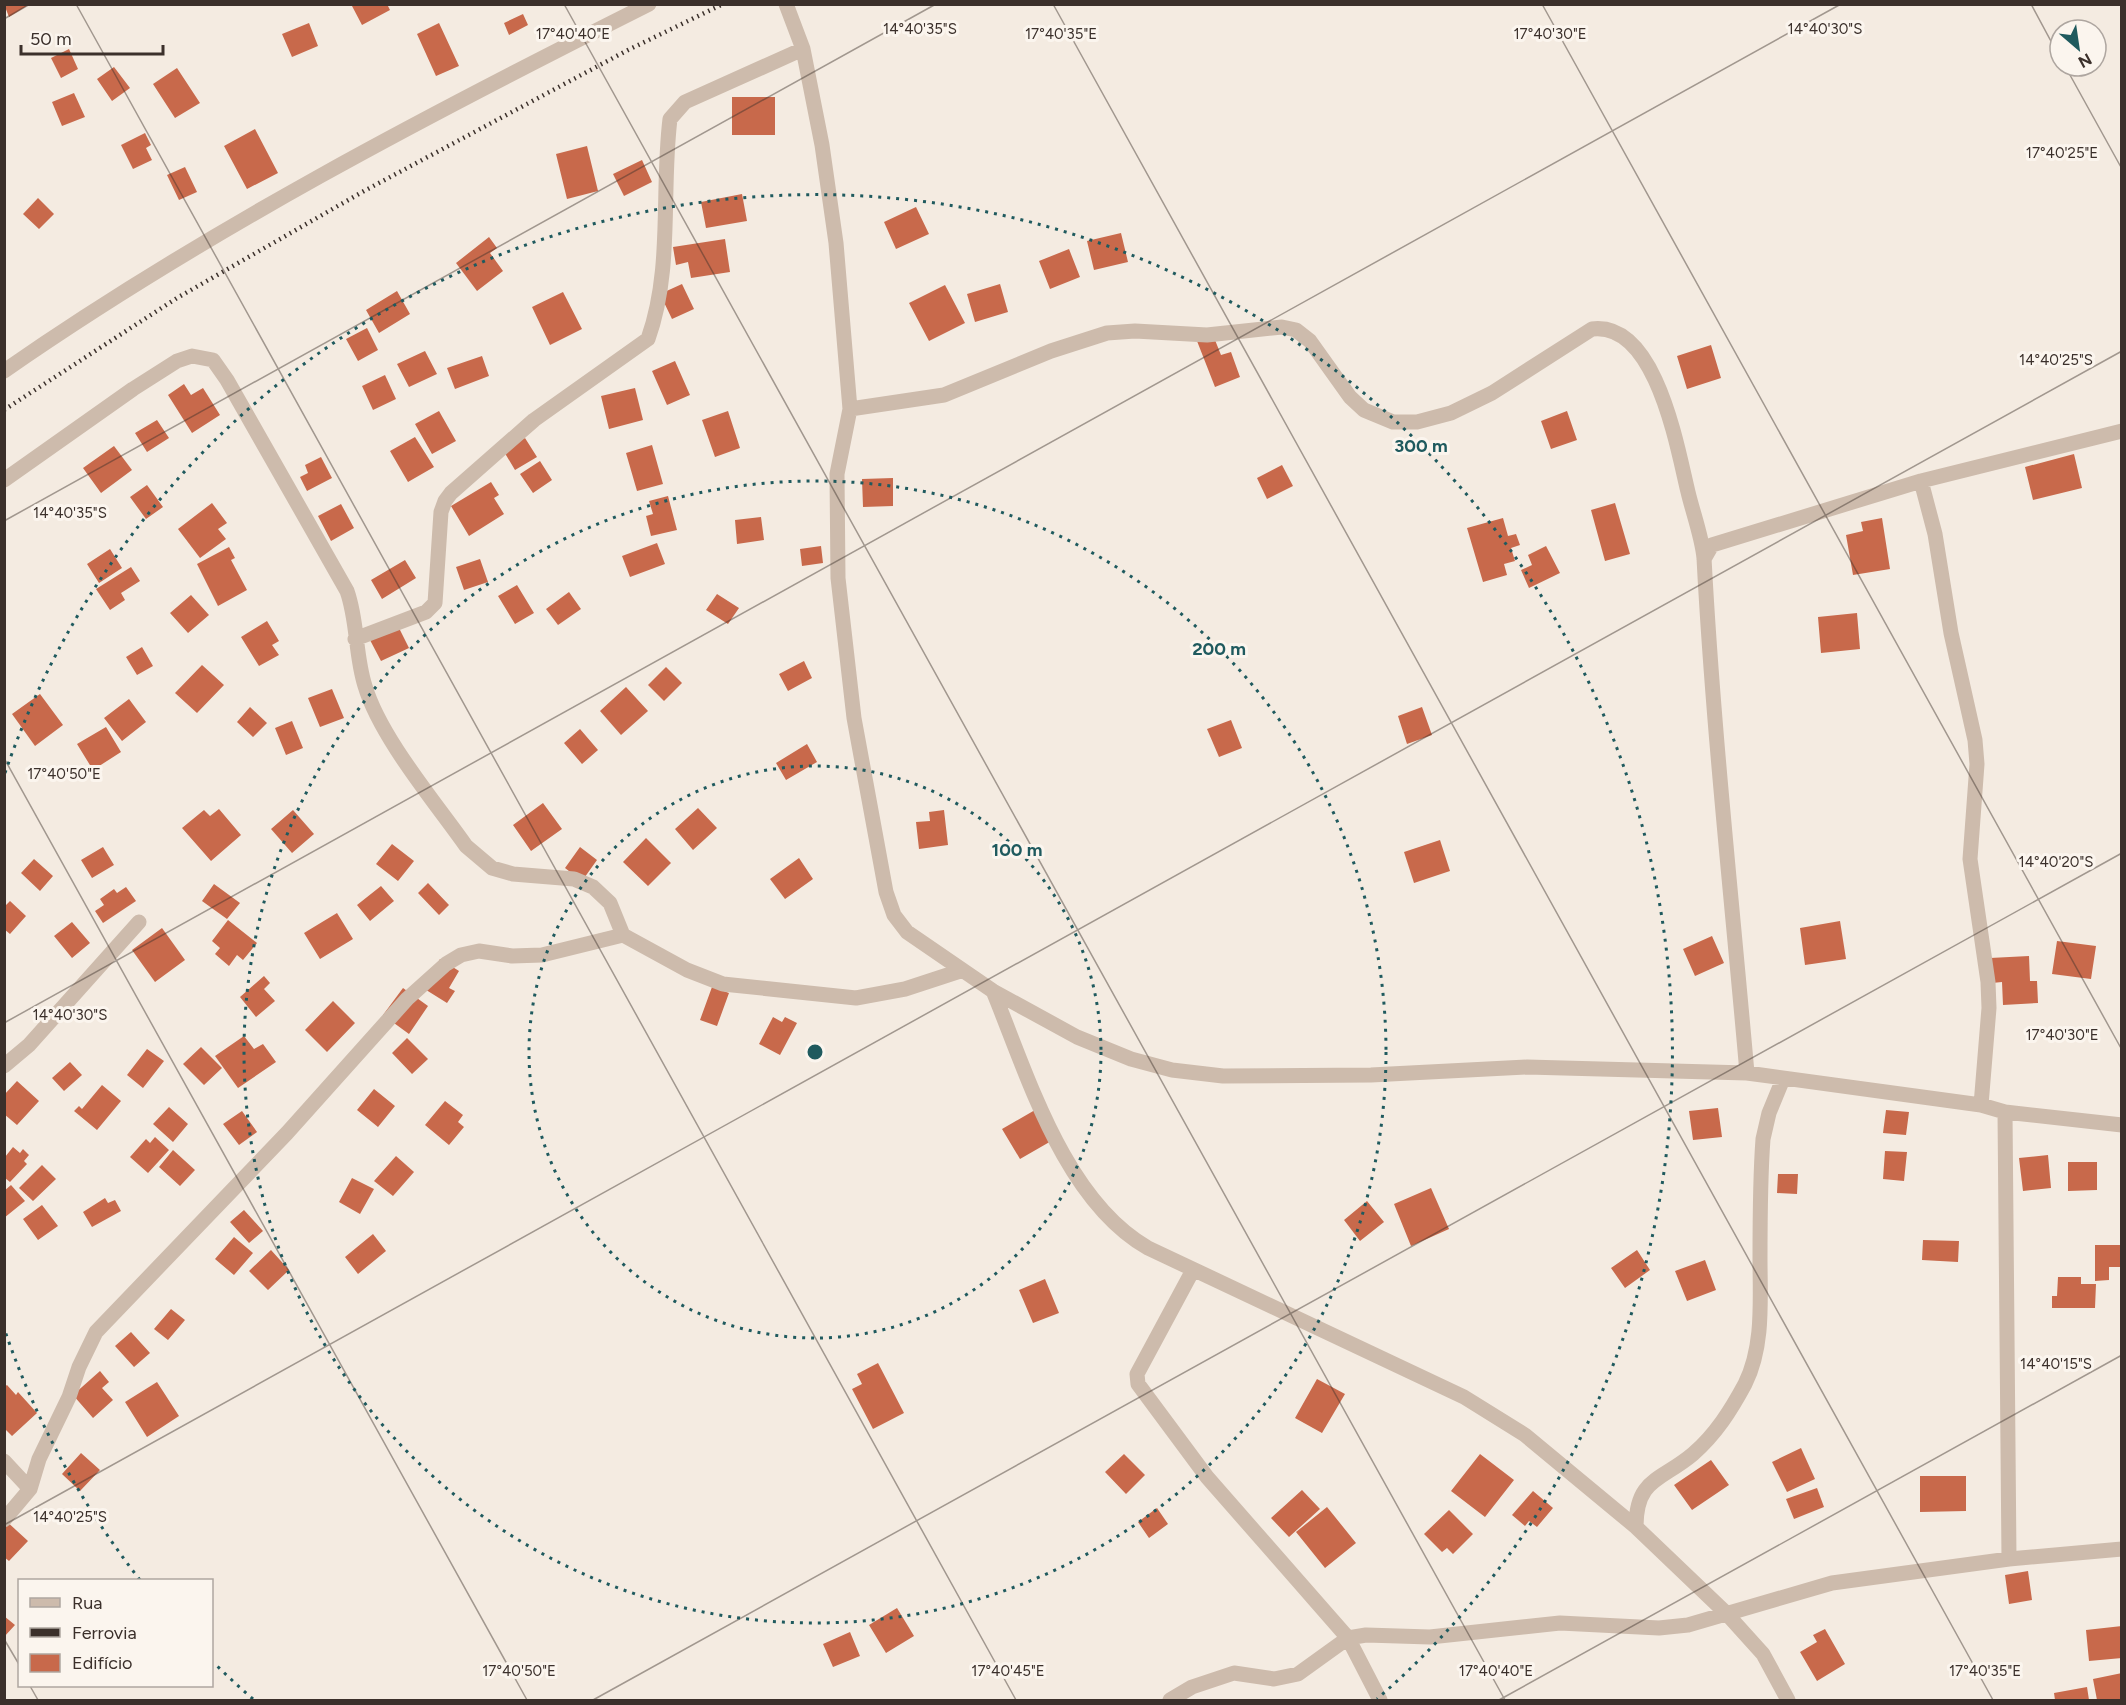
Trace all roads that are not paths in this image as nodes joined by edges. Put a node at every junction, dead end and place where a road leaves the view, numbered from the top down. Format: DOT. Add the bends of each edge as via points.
graph roads {
  1 [pos="649,4"];
  2 [pos="786,4"];
  3 [pos="803,48"];
  4 [pos="4,371"];
  5 [pos="850,409"];
  6 [pos="2121,431"];
  7 [pos="4,480"];
  8 [pos="1921,481"];
  9 [pos="1704,559"];
  10 [pos="355,639"];
  11 [pos="139,922"];
  12 [pos="623,935"];
  13 [pos="960,971"];
  14 [pos="993,992"];
  15 [pos="4,1066"];
  16 [pos="1747,1073"];
  17 [pos="1783,1079"];
  18 [pos="1982,1105"];
  19 [pos="2005,1113"];
  20 [pos="2121,1125"];
  21 [pos="1193,1270"];
  22 [pos="4,1461"];
  23 [pos="30,1489"];
  24 [pos="4,1520"];
  25 [pos="1636,1527"];
  26 [pos="2121,1549"];
  27 [pos="2009,1559"];
  28 [pos="1726,1613"];
  29 [pos="1348,1638"];
  30 [pos="1170,1701"];
  31 [pos="1380,1701"];
  32 [pos="1788,1701"];
  1 -- 4 [label="street" via="297,189 77,321"];
  2 -- 3 [label="street"];
  3 -- 5 [label="street" via="836,243"];
  3 -- 10 [label="street" via="685,102 675,111 670,119 664,184 665,265 648,339 534,420 451,493 441,512 435,603 426,612"];
  5 -- 9 [label="street" via="944,395 1051,351 1107,333 1207,335 1282,327 1296,330 1310,341 1350,397 1364,410 1393,422 1417,422 1451,413 1492,393 1580,335 1603,328 1613,330 1634,346 1662,394"];
  5 -- 13 [label="street" via="837,474 838,578 854,718 886,892 894,915 908,932"];
  6 -- 8 [label="street"];
  7 -- 10 [label="street" via="177,361 192,356 213,360 347,591 353,606"];
  8 -- 9 [label="street" via="1712,545"];
  8 -- 18 [label="street" via="1976,740 1970,859 1989,1008"];
  9 -- 16 [label="street"];
  10 -- 12 [label="street" via="360,671 377,716 466,846 492,868 513,874 574,879 593,887 610,903"];
  11 -- 15 [label="street" via="29,1045"];
  12 -- 13 [label="street" via="687,970 723,984 779,992 856,998 905,990"];
  12 -- 23 [label="street" via="542,955 479,951 461,955 407,999 279,1142 96,1332 39,1459"];
  13 -- 14 [label="street"];
  14 -- 16 [label="street" via="1077,1037 1131,1059 1172,1070 1223,1076 1371,1076 1527,1067"];
  14 -- 21 [label="street" via="1045,1118 1091,1195 1112,1223 1131,1238"];
  16 -- 17 [label="street"];
  17 -- 18 [label="street"];
  17 -- 25 [label="street" via="1762,1139 1760,1330 1746,1382 1723,1423 1693,1454 1648,1485 1636,1507"];
  18 -- 19 [label="street"];
  19 -- 20 [label="street"];
  19 -- 27 [label="street"];
  21 -- 25 [label="street" via="1464,1397 1525,1435"];
  21 -- 29 [label="street" via="1137,1374 1138,1384 1207,1477"];
  22 -- 23 [label="street"];
  23 -- 24 [label="street"];
  25 -- 28 [label="street"];
  26 -- 27 [label="street"];
  27 -- 28 [label="street" via="1832,1583"];
  28 -- 29 [label="street" via="1688,1625 1659,1628 1560,1623 1431,1637"];
  28 -- 32 [label="street" via="1762,1654"];
  29 -- 30 [label="street" via="1298,1674 1274,1679 1234,1673 1192,1687"];
  29 -- 31 [label="street"];
}
